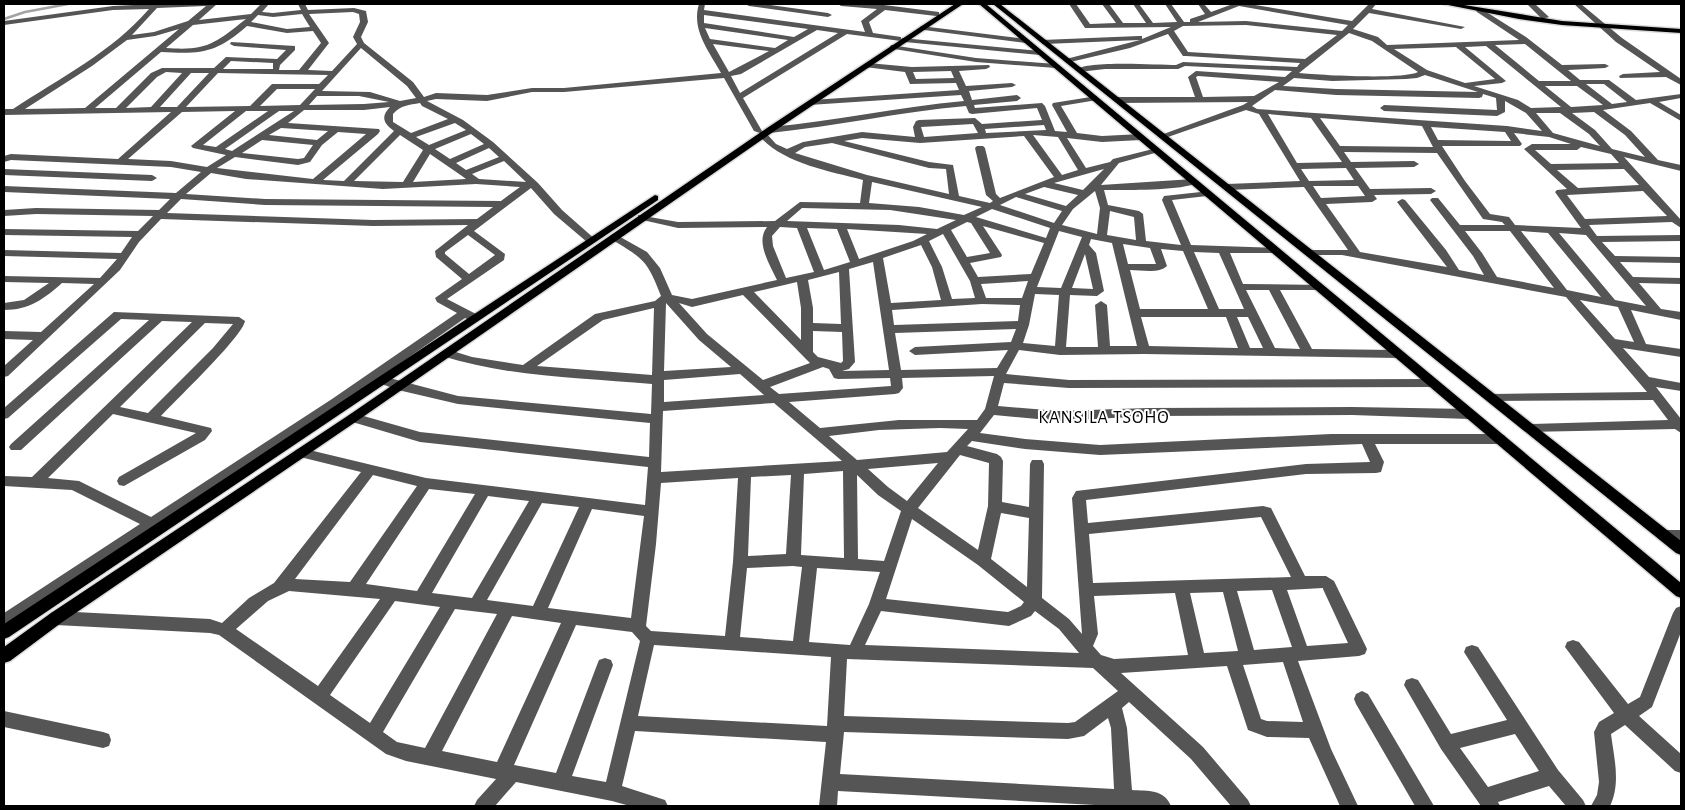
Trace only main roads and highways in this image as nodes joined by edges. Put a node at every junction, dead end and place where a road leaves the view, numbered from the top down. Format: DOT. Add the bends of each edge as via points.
graph roads {
  1 [pos="952,4"];
  2 [pos="959,4"];
  3 [pos="982,4"];
  4 [pos="996,4"];
  5 [pos="1447,4"];
  6 [pos="1465,4"];
  7 [pos="1603,25"];
  8 [pos="1681,27"];
  9 [pos="1681,31"];
  10 [pos="899,42"];
  11 [pos="1042,48"];
  12 [pos="764,132"];
  13 [pos="155,525"];
  14 [pos="1681,549"];
  15 [pos="101,561"];
  16 [pos="1681,592"];
  17 [pos="4,632"];
  18 [pos="4,656"];
  1 -- 10 [label="main road"];
  2 -- 10 [label="main road"];
  3 -- 11 [label="main road" via="1026,41"];
  4 -- 11 [label="main road"];
  5 -- 7 [label="main road" via="1528,19"];
  6 -- 7 [label="main road"];
  7 -- 8 [label="main road"];
  7 -- 9 [label="main road"];
  10 -- 12 [label="main road"];
  10 -- 12 [label="main road"];
  11 -- 14 [label="main road" via="1069,61"];
  11 -- 16 [label="main road" via="1056,66"];
  12 -- 13 [label="main road" via="470,316 383,380"];
  12 -- 18 [label="main road"];
  15 -- 17 [label="main road"];
}
